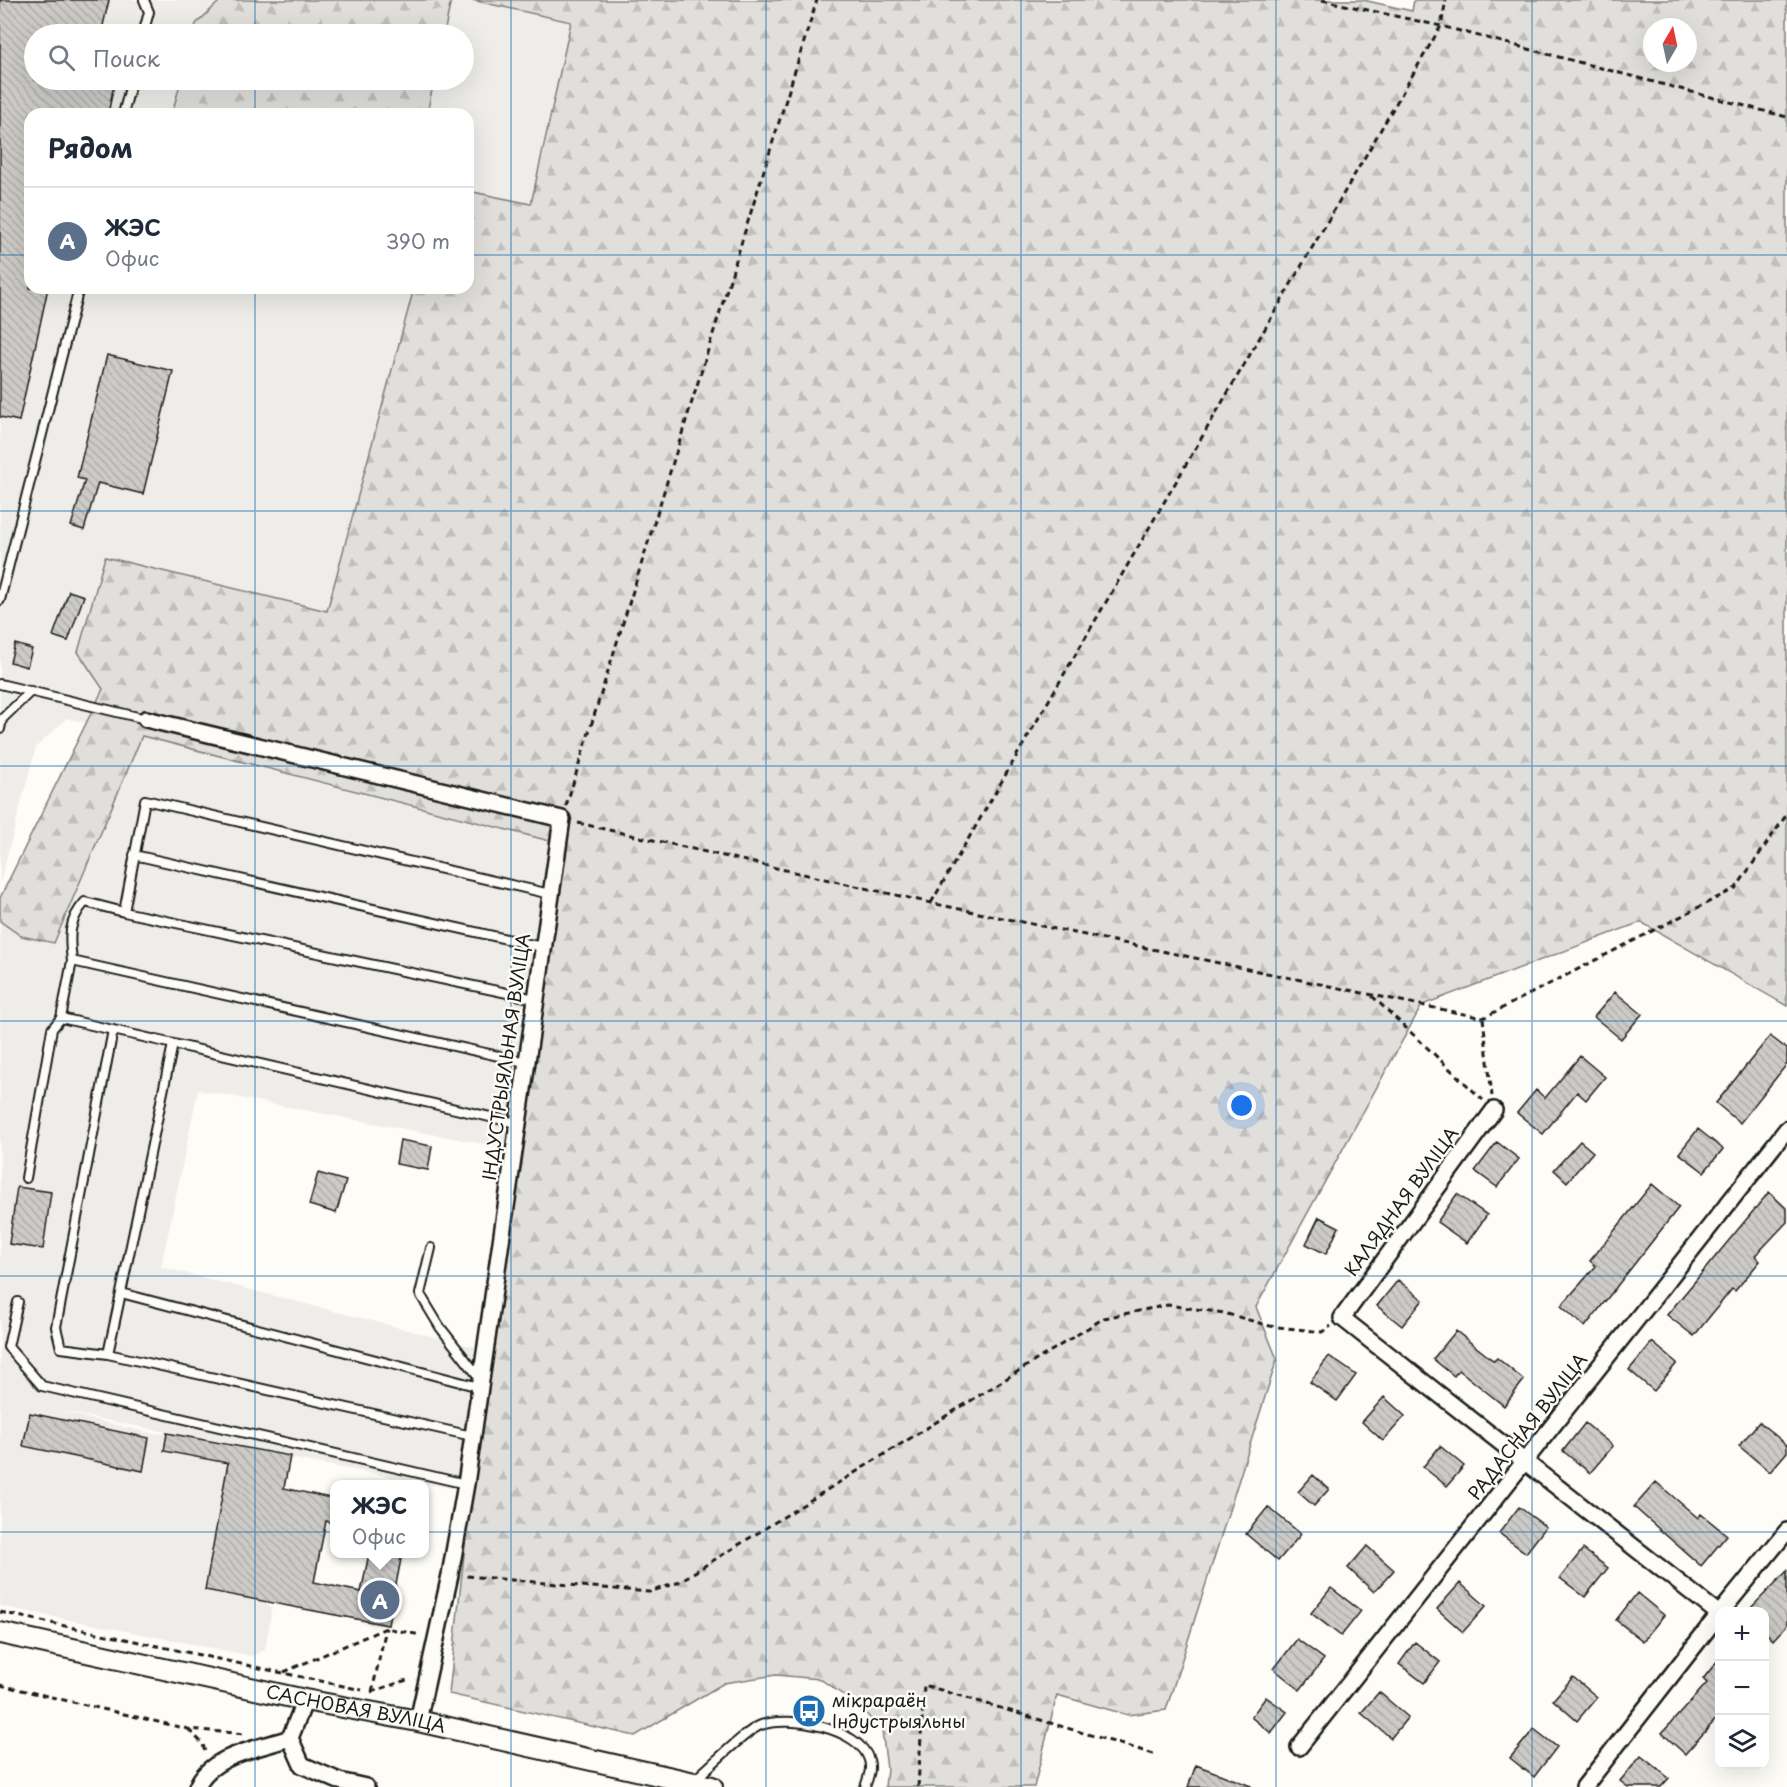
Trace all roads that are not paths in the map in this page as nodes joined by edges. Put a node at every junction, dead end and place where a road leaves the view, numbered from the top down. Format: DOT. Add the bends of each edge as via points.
graph roads {
  1 [pos="144,0"];
  2 [pos="145,24"];
  3 [pos="129,90"];
  4 [pos="125,108"];
  5 [pos="77,294"];
  6 [pos="0,600"];
  7 [pos="0,684"];
  8 [pos="31,691"];
  9 [pos="146,719"];
  10 [pos="0,729"];
  11 [pos="134,855"];
  12 [pos="550,894"];
  13 [pos="124,912"];
  14 [pos="543,947"];
  15 [pos="72,961"];
  16 [pos="535,999"];
  17 [pos="61,1018"];
  18 [pos="113,1030"];
  19 [pos="172,1044"];
  20 [pos="525,1062"];
  21 [pos="1494,1110"];
  22 [pos="516,1123"];
  23 [pos="1787,1129"];
  24 [pos="26,1178"];
  25 [pos="431,1248"];
  26 [pos="121,1293"];
  27 [pos="18,1302"];
  28 [pos="108,1354"];
  29 [pos="480,1383"];
  30 [pos="472,1436"];
  31 [pos="1526,1461"];
  32 [pos="466,1484"];
  33 [pos="1787,1531"];
  34 [pos="1725,1607"];
  35 [pos="1715,1609"];
  36 [pos="1715,1619"];
  37 [pos="0,1633"];
  38 [pos="305,1700"];
  39 [pos="418,1721"];
  40 [pos="290,1738"];
  41 [pos="1299,1747"];
  42 [pos="706,1786"];
  43 [pos="197,1787"];
  44 [pos="366,1787"];
  45 [pos="865,1787"];
  46 [pos="1584,1787"];
  1 -- 2 [label="lane" via="148,12"];
  3 -- 4 [label="lane"];
  5 -- 6 [label="lane"];
  7 -- 8 [label="lane"];
  8 -- 9 [label="lane"];
  8 -- 10 [label="lane" via="2,719"];
  9 -- 12 [label="street, ІНДУСТРЫЯЛЬНАЯ ВУЛІЦА" via="562,819"];
  11 -- 12 [label="lane" via="145,800"];
  11 -- 13 [label="lane"];
  11 -- 14 [label="lane"];
  12 -- 14 [label="street, ІНДУСТРЫЯЛЬНАЯ ВУЛІЦА"];
  13 -- 15 [label="lane" via="85,902 74,914 69,936"];
  13 -- 16 [label="lane"];
  14 -- 16 [label="street, ІНДУСТРЫЯЛЬНАЯ ВУЛІЦА"];
  15 -- 17 [label="lane"];
  15 -- 20 [label="lane"];
  16 -- 20 [label="street, ІНДУСТРЫЯЛЬНАЯ ВУЛІЦА"];
  17 -- 18 [label="lane"];
  17 -- 24 [label="lane" via="52,1029"];
  18 -- 19 [label="lane"];
  18 -- 28 [label="lane" via="56,1326 61,1348"];
  19 -- 22 [label="lane"];
  19 -- 26 [label="lane"];
  20 -- 22 [label="street, ІНДУСТРЫЯЛЬНАЯ ВУЛІЦА"];
  21 -- 31 [label="street, КАЛЯДНАЯ ВУЛІЦА" via="1342,1318"];
  22 -- 29 [label="street, ІНДУСТРЫЯЛЬНАЯ ВУЛІЦА"];
  23 -- 31 [label="street, РАДАСНАЯ ВУЛІЦА"];
  25 -- 29 [label="lane" via="420,1294"];
  26 -- 28 [label="lane"];
  26 -- 29 [label="lane"];
  27 -- 32 [label="lane" via="8,1347 42,1386"];
  28 -- 30 [label="lane"];
  29 -- 30 [label="street, ІНДУСТРЫЯЛЬНАЯ ВУЛІЦА"];
  30 -- 32 [label="street, ІНДУСТРЫЯЛЬНАЯ ВУЛІЦА"];
  31 -- 35 [label="street"];
  31 -- 41 [label="street, РАДАСНАЯ ВУЛІЦА"];
  32 -- 39 [label="street, ІНДУСТРЫЯЛЬНАЯ ВУЛІЦА"];
  33 -- 34 [label="street"];
  36 -- 46 [label="street"];
  37 -- 38 [label="street, САСНОВАЯ ВУЛІЦА"];
  38 -- 39 [label="street, САСНОВАЯ ВУЛІЦА"];
  38 -- 40 [label="street"];
  39 -- 42 [label="street, САСНОВАЯ ВУЛІЦА"];
  40 -- 43 [label="street" via="221,1761"];
  40 -- 44 [label="street" via="302,1765 339,1781"];
  42 -- 45 [label="lane" via="759,1725 790,1722 824,1728 860,1744 869,1758"];
}
